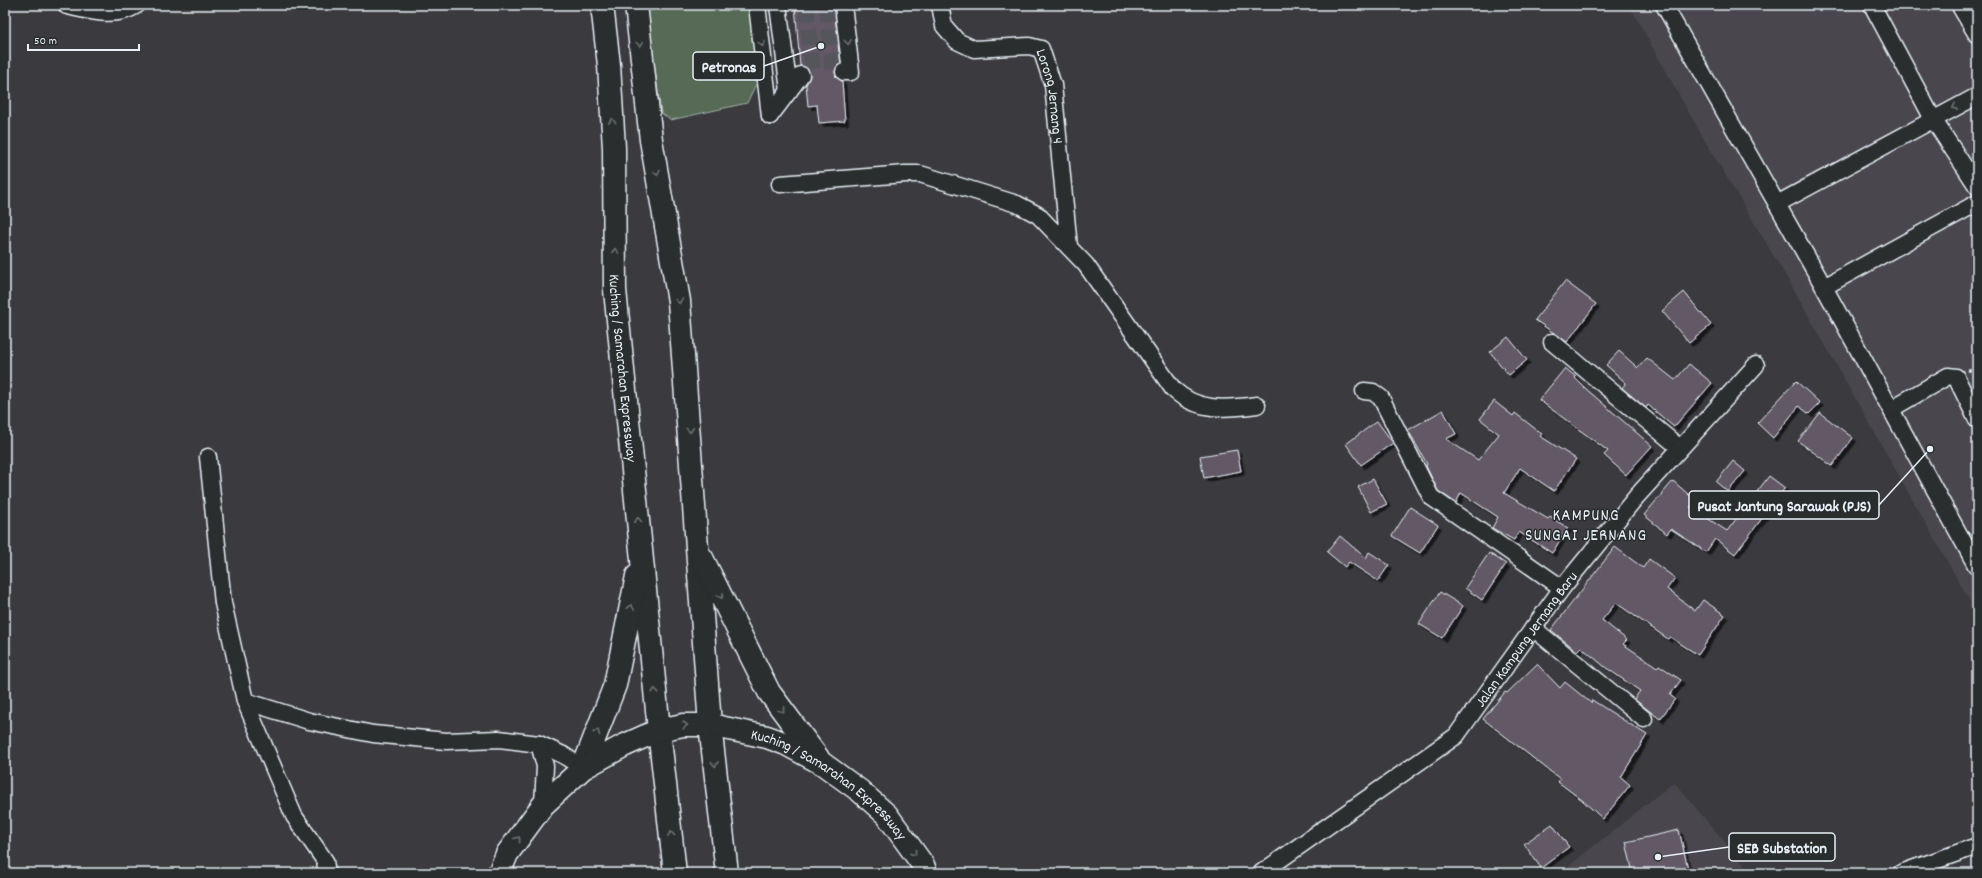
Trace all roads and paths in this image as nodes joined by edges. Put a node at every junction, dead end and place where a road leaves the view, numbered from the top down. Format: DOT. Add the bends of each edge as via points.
graph roads {
  1 [pos="137,5"];
  2 [pos="602,5"];
  3 [pos="636,5"];
  4 [pos="757,5"];
  5 [pos="778,5"];
  6 [pos="843,5"];
  7 [pos="940,5"];
  8 [pos="1664,5"];
  9 [pos="1872,5"];
  10 [pos="1961,5"];
  11 [pos="67,6"];
  12 [pos="1977,35"];
  13 [pos="844,72"];
  14 [pos="801,75"];
  15 [pos="789,91"];
  16 [pos="1977,96"];
  17 [pos="1933,119"];
  18 [pos="780,184"];
  19 [pos="1977,186"];
  20 [pos="1977,203"];
  21 [pos="1777,204"];
  22 [pos="1068,247"];
  23 [pos="1824,287"];
  24 [pos="1552,342"];
  25 [pos="1756,365"];
  26 [pos="1364,391"];
  27 [pos="1257,405"];
  28 [pos="1891,409"];
  29 [pos="1977,420"];
  30 [pos="1680,448"];
  31 [pos="208,457"];
  32 [pos="697,548"];
  33 [pos="642,552"];
  34 [pos="1977,567"];
  35 [pos="1562,588"];
  36 [pos="1533,628"];
  37 [pos="245,701"];
  38 [pos="1644,719"];
  39 [pos="710,725"];
  40 [pos="659,730"];
  41 [pos="539,744"];
  42 [pos="823,764"];
  43 [pos="583,768"];
  44 [pos="543,805"];
  45 [pos="1977,846"];
  46 [pos="327,873"];
  47 [pos="499,873"];
  48 [pos="675,873"];
  49 [pos="727,873"];
  50 [pos="926,873"];
  51 [pos="1261,873"];
  52 [pos="1900,873"];
  1 -- 11 [label="street" via="123,12 101,13"];
  33 -- 2 [label="highway, Kuching / Samarahan Expressway, one-way" via="615,290 614,148 609,64"];
  3 -- 32 [label="highway, one-way" via="652,140 680,301"];
  4 -- 15 [label="street, one-way" via="770,116"];
  5 -- 15 [label="street"];
  6 -- 13 [label="street, one-way" via="851,72"];
  7 -- 22 [label="street, Lorong Jernang 4" via="944,26 957,41 974,49 1029,46 1040,49 1053,85"];
  8 -- 21 [label="street"];
  9 -- 17 [label="street"];
  10 -- 12 [label="street"];
  14 -- 15 [label="street"];
  16 -- 17 [label="street, one-way"];
  17 -- 19 [label="street"];
  17 -- 21 [label="street"];
  18 -- 22 [label="street" via="920,174 1017,204 1038,215"];
  20 -- 23 [label="street"];
  21 -- 23 [label="street"];
  22 -- 27 [label="street" via="1086,265 1173,389 1183,398 1220,409"];
  23 -- 28 [label="street"];
  24 -- 30 [label="street"];
  25 -- 30 [label="street, Jalan Kampung Jernang Baru"];
  26 -- 35 [label="street" via="1373,392 1381,398 1431,497"];
  28 -- 29 [label="street" via="1948,376 1956,377"];
  28 -- 34 [label="street"];
  30 -- 35 [label="street, Jalan Kampung Jernang Baru"];
  31 -- 37 [label="street" via="223,603"];
  32 -- 39 [label="highway"];
  32 -- 42 [label="highway, one-way" via="769,692"];
  40 -- 33 [label="highway, Kuching / Samarahan Expressway, one-way"];
  43 -- 33 [label="highway, one-way" via="615,684"];
  35 -- 36 [label="street, Jalan Kampung Jernang Baru"];
  36 -- 38 [label="street"];
  36 -- 51 [label="street, Jalan Kampung Jernang Baru" via="1456,736"];
  37 -- 41 [label="street" via="309,722 373,734 446,742 499,739"];
  37 -- 46 [label="street" via="294,816 325,861"];
  40 -- 39 [label="highway, Kuching / Samarahan Expressway, one-way" via="683,725"];
  39 -- 42 [label="highway, Kuching / Samarahan Expressway" via="786,744"];
  39 -- 49 [label="highway, one-way"];
  40 -- 43 [label="highway, Kuching / Samarahan Expressway"];
  48 -- 40 [label="highway, Kuching / Samarahan Expressway, one-way"];
  41 -- 43 [label="street"];
  41 -- 44 [label="street" via="545,766"];
  42 -- 50 [label="highway, Kuching / Samarahan Expressway, one-way" via="887,815"];
  43 -- 44 [label="highway, Kuching / Samarahan Expressway"];
  47 -- 44 [label="highway, Kuching / Samarahan Expressway, one-way" via="507,854"];
  45 -- 52 [label="street"];
}
